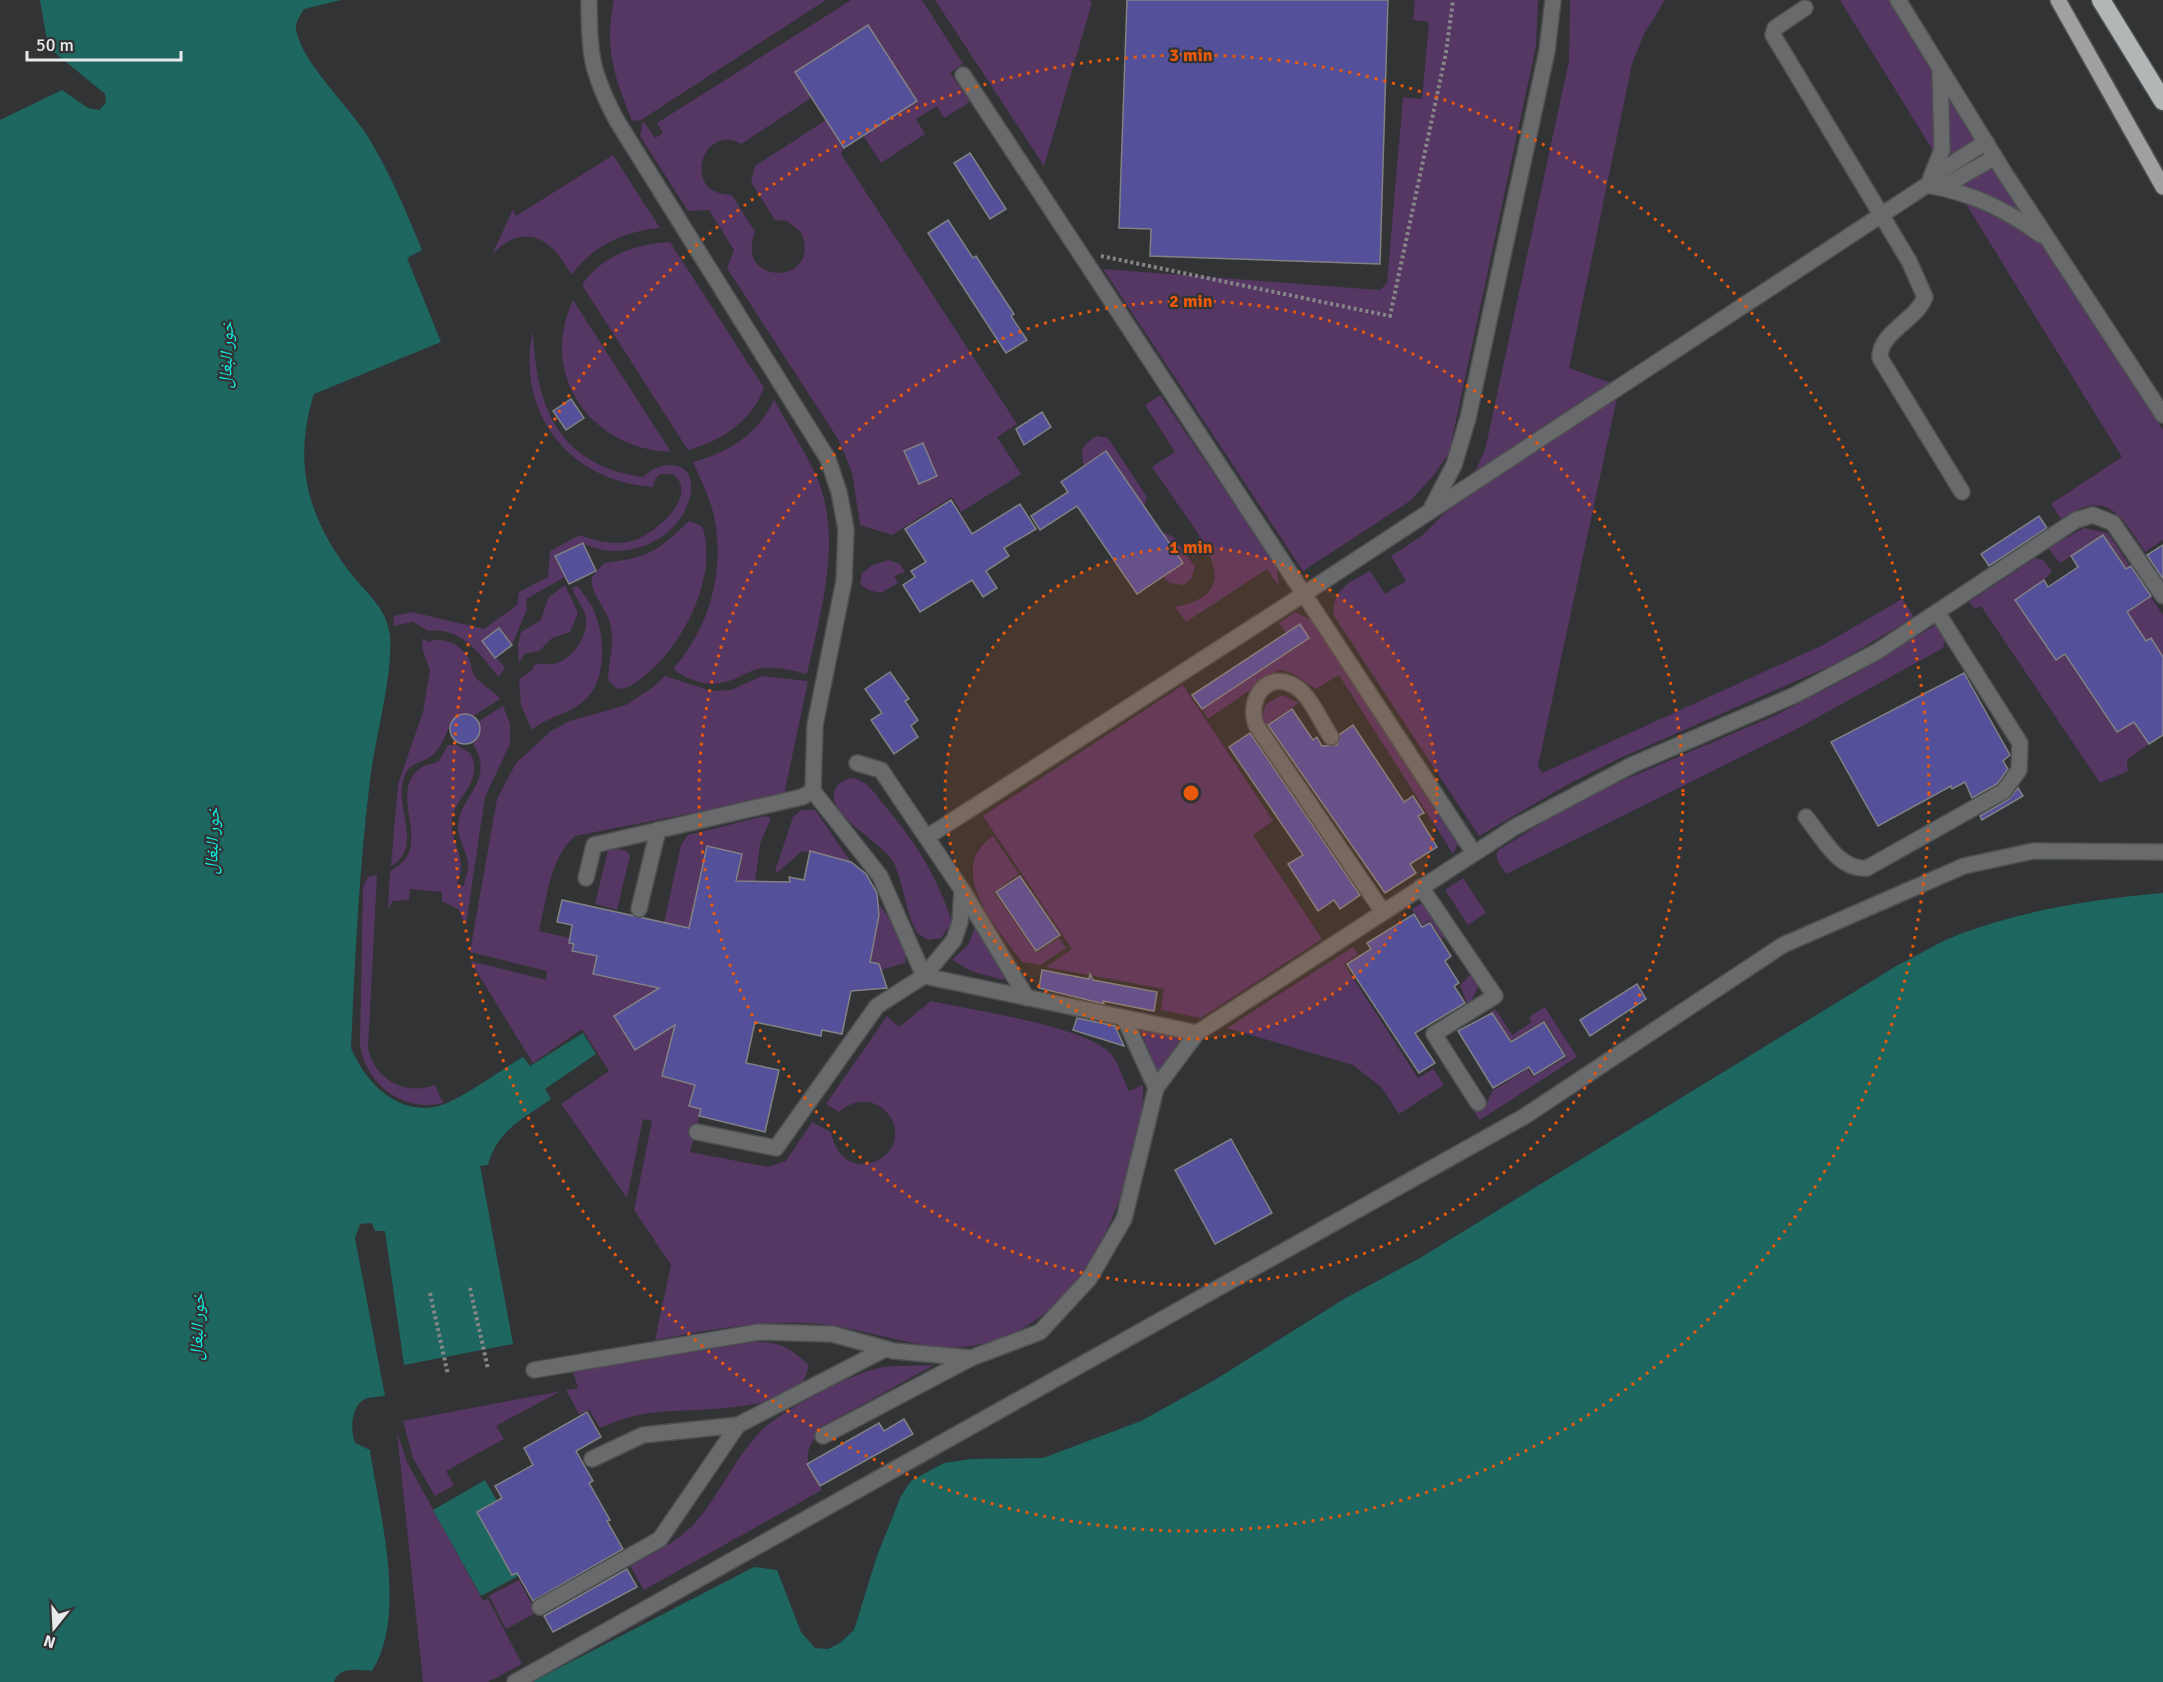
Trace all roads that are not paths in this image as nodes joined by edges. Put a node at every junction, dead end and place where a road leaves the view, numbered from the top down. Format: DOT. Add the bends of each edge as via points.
graph roads {
  1 [pos="589,0"];
  2 [pos="1553,0"];
  3 [pos="1898,0"];
  4 [pos="2058,0"];
  5 [pos="2101,0"];
  6 [pos="1804,8"];
  7 [pos="1940,68"];
  8 [pos="963,75"];
  9 [pos="2163,101"];
  10 [pos="1986,142"];
  11 [pos="1995,157"];
  12 [pos="1927,185"];
  13 [pos="2163,187"];
  14 [pos="1882,214"];
  15 [pos="2048,241"];
  16 [pos="2163,416"];
  17 [pos="1962,492"];
  18 [pos="1431,510"];
  19 [pos="1304,594"];
  20 [pos="2163,596"];
  21 [pos="1937,612"];
  22 [pos="1331,737"];
  23 [pos="857,764"];
  24 [pos="813,791"];
  25 [pos="1806,818"];
  26 [pos="657,830"];
  27 [pos="927,837"];
  28 [pos="2163,852"];
  29 [pos="1474,853"];
  30 [pos="586,878"];
  31 [pos="1421,887"];
  32 [pos="962,890"];
  33 [pos="639,909"];
  34 [pos="1383,912"];
  35 [pos="924,976"];
  36 [pos="1027,998"];
  37 [pos="1124,1018"];
  38 [pos="1197,1033"];
  39 [pos="1156,1088"];
  40 [pos="1478,1103"];
  41 [pos="697,1132"];
  42 [pos="885,1349"];
  43 [pos="971,1358"];
  44 [pos="534,1370"];
  45 [pos="738,1425"];
  46 [pos="823,1436"];
  47 [pos="592,1459"];
  48 [pos="540,1607"];
  49 [pos="515,1682"];
  1 -- 24 [label="street" via="589,48 598,86 828,459 839,492 846,529 844,581 815,725"];
  2 -- 18 [label="street" via="1547,51 1468,418 1454,465"];
  3 -- 7 [label="street"];
  4 -- 13 [label="main road"];
  5 -- 9 [label="highway"];
  6 -- 14 [label="street" via="1775,28 1773,35"];
  7 -- 10 [label="street"];
  7 -- 12 [label="street" via="1942,150"];
  8 -- 19 [label="street"];
  10 -- 11 [label="street"];
  10 -- 12 [label="street" via="1949,165"];
  11 -- 12 [label="street" via="1948,184"];
  11 -- 15 [label="street"];
  12 -- 14 [label="street"];
  12 -- 15 [label="street" via="1957,190 1997,206"];
  14 -- 17 [label="street" via="1925,297 1916,312 1880,348 1880,358"];
  14 -- 18 [label="street"];
  15 -- 16 [label="street"];
  18 -- 19 [label="street"];
  19 -- 27 [label="street"];
  19 -- 29 [label="street"];
  20 -- 21 [label="street" via="2112,523 2093,515 2076,520"];
  21 -- 25 [label="street" via="2016,735 2021,761 2016,778 2004,791 1867,868 1854,868 1842,861"];
  21 -- 29 [label="street" via="1878,651 1795,695 1632,765"];
  22 -- 34 [label="street" via="1305,695 1289,684 1270,684 1256,697 1252,706 1256,725"];
  23 -- 27 [label="street" via="881,770"];
  24 -- 26 [label="street" via="802,797"];
  24 -- 35 [label="street" via="880,876"];
  26 -- 30 [label="street" via="594,844"];
  26 -- 33 [label="street"];
  27 -- 32 [label="street"];
  28 -- 49 [label="street" via="2033,851 1964,866 1783,945 1525,1116"];
  29 -- 31 [label="street"];
  31 -- 34 [label="street"];
  31 -- 40 [label="street" via="1495,996 1434,1034"];
  32 -- 35 [label="street" via="960,922 954,940"];
  32 -- 36 [label="street"];
  34 -- 38 [label="street"];
  35 -- 36 [label="street"];
  35 -- 41 [label="street" via="877,1006 776,1148"];
  36 -- 37 [label="street"];
  37 -- 38 [label="street"];
  37 -- 39 [label="street"];
  38 -- 39 [label="street"];
  39 -- 43 [label="street" via="1124,1219 1089,1279 1040,1332"];
  42 -- 43 [label="street"];
  42 -- 44 [label="street" via="832,1335 759,1332"];
  42 -- 45 [label="street"];
  43 -- 46 [label="street"];
  45 -- 47 [label="street" via="644,1435"];
  45 -- 48 [label="street" via="660,1539"];
}
